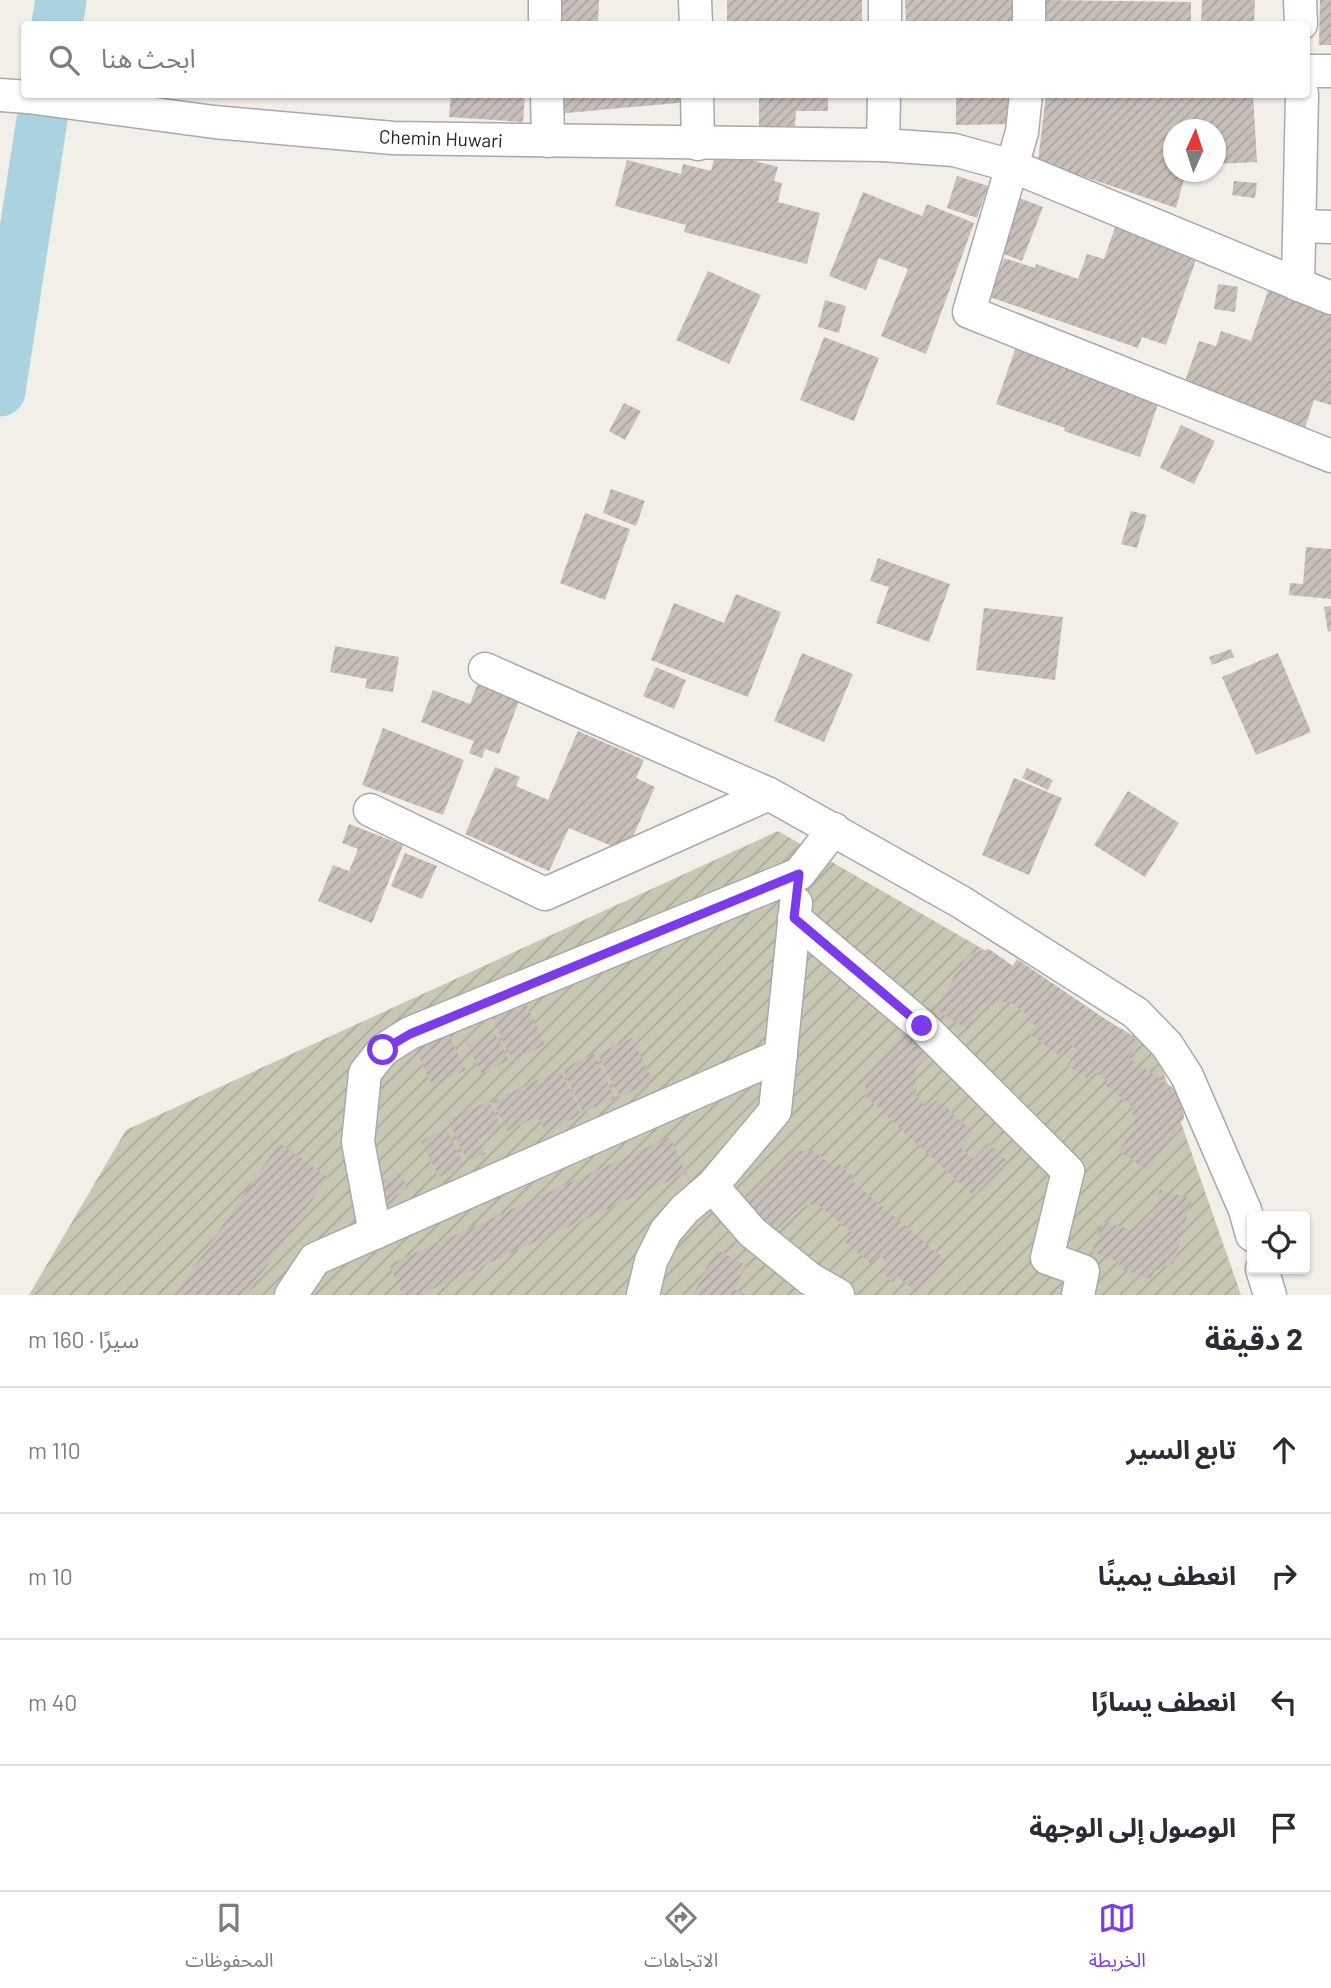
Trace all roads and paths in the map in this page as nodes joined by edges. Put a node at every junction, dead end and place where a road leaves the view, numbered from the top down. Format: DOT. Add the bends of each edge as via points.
graph roads {
  1 [pos="545,0"];
  2 [pos="695,0"];
  3 [pos="885,0"];
  4 [pos="1029,0"];
  5 [pos="1300,0"];
  6 [pos="545,21"];
  7 [pos="696,21"];
  8 [pos="885,21"];
  9 [pos="1029,21"];
  10 [pos="1301,21"];
  11 [pos="1310,71"];
  12 [pos="1331,71"];
  13 [pos="0,95"];
  14 [pos="21,96"];
  15 [pos="35,98"];
  16 [pos="547,98"];
  17 [pos="697,98"];
  18 [pos="884,98"];
  19 [pos="1026,98"];
  20 [pos="1302,98"];
  21 [pos="548,141"];
  22 [pos="698,144"];
  23 [pos="883,145"];
  24 [pos="1012,166"];
  25 [pos="1316,227"];
  26 [pos="1298,285"];
  27 [pos="1331,298"];
  28 [pos="1331,456"];
  29 [pos="485,668"];
  30 [pos="769,793"];
  31 [pos="370,810"];
  32 [pos="834,829"];
  33 [pos="799,874"];
  34 [pos="794,918"];
  35 [pos="781,1055"];
  36 [pos="712,1186"];
  37 [pos="1247,1217"];
  38 [pos="375,1233"];
  39 [pos="1264,1274"];
  40 [pos="291,1295"];
  41 [pos="643,1295"];
  42 [pos="838,1295"];
  43 [pos="1078,1295"];
  44 [pos="1270,1295"];
  1 -- 6 [label="street"];
  2 -- 7 [label="street"];
  3 -- 8 [label="street"];
  4 -- 9 [label="street"];
  5 -- 10 [label="street"];
  11 -- 12 [label="street"];
  13 -- 14 [label="street, Chemin Huwari"];
  15 -- 21 [label="street, Chemin Huwari" via="214,122 393,138"];
  16 -- 21 [label="street"];
  17 -- 22 [label="street"];
  18 -- 23 [label="street"];
  19 -- 24 [label="street"];
  20 -- 25 [label="street"];
  21 -- 22 [label="street, Chemin Huwari"];
  22 -- 23 [label="street, Chemin Huwari"];
  23 -- 24 [label="street, Chemin Huwari" via="954,150"];
  24 -- 26 [label="street, Chemin Huwari"];
  24 -- 28 [label="street" via="970,312"];
  25 -- 26 [label="street"];
  26 -- 27 [label="street, Chemin Huwari"];
  29 -- 30 [label="street"];
  30 -- 31 [label="street" via="545,894"];
  30 -- 32 [label="street"];
  32 -- 33 [label="street"];
  32 -- 37 [label="street" via="961,902 1136,1013 1167,1045 1187,1076"];
  33 -- 34 [label="street"];
  33 -- 38 [label="street" via="410,1034 383,1050 365,1073 358,1142"];
  34 -- 35 [label="street"];
  34 -- 43 [label="street" via="922,1026 1068,1171 1047,1258 1083,1271"];
  35 -- 36 [label="street" via="775,1111"];
  35 -- 38 [label="street"];
  36 -- 41 [label="street" via="666,1231 651,1261"];
  36 -- 42 [label="street" via="752,1232 810,1279"];
  38 -- 40 [label="street" via="315,1259"];
  39 -- 44 [label="street"];
}
